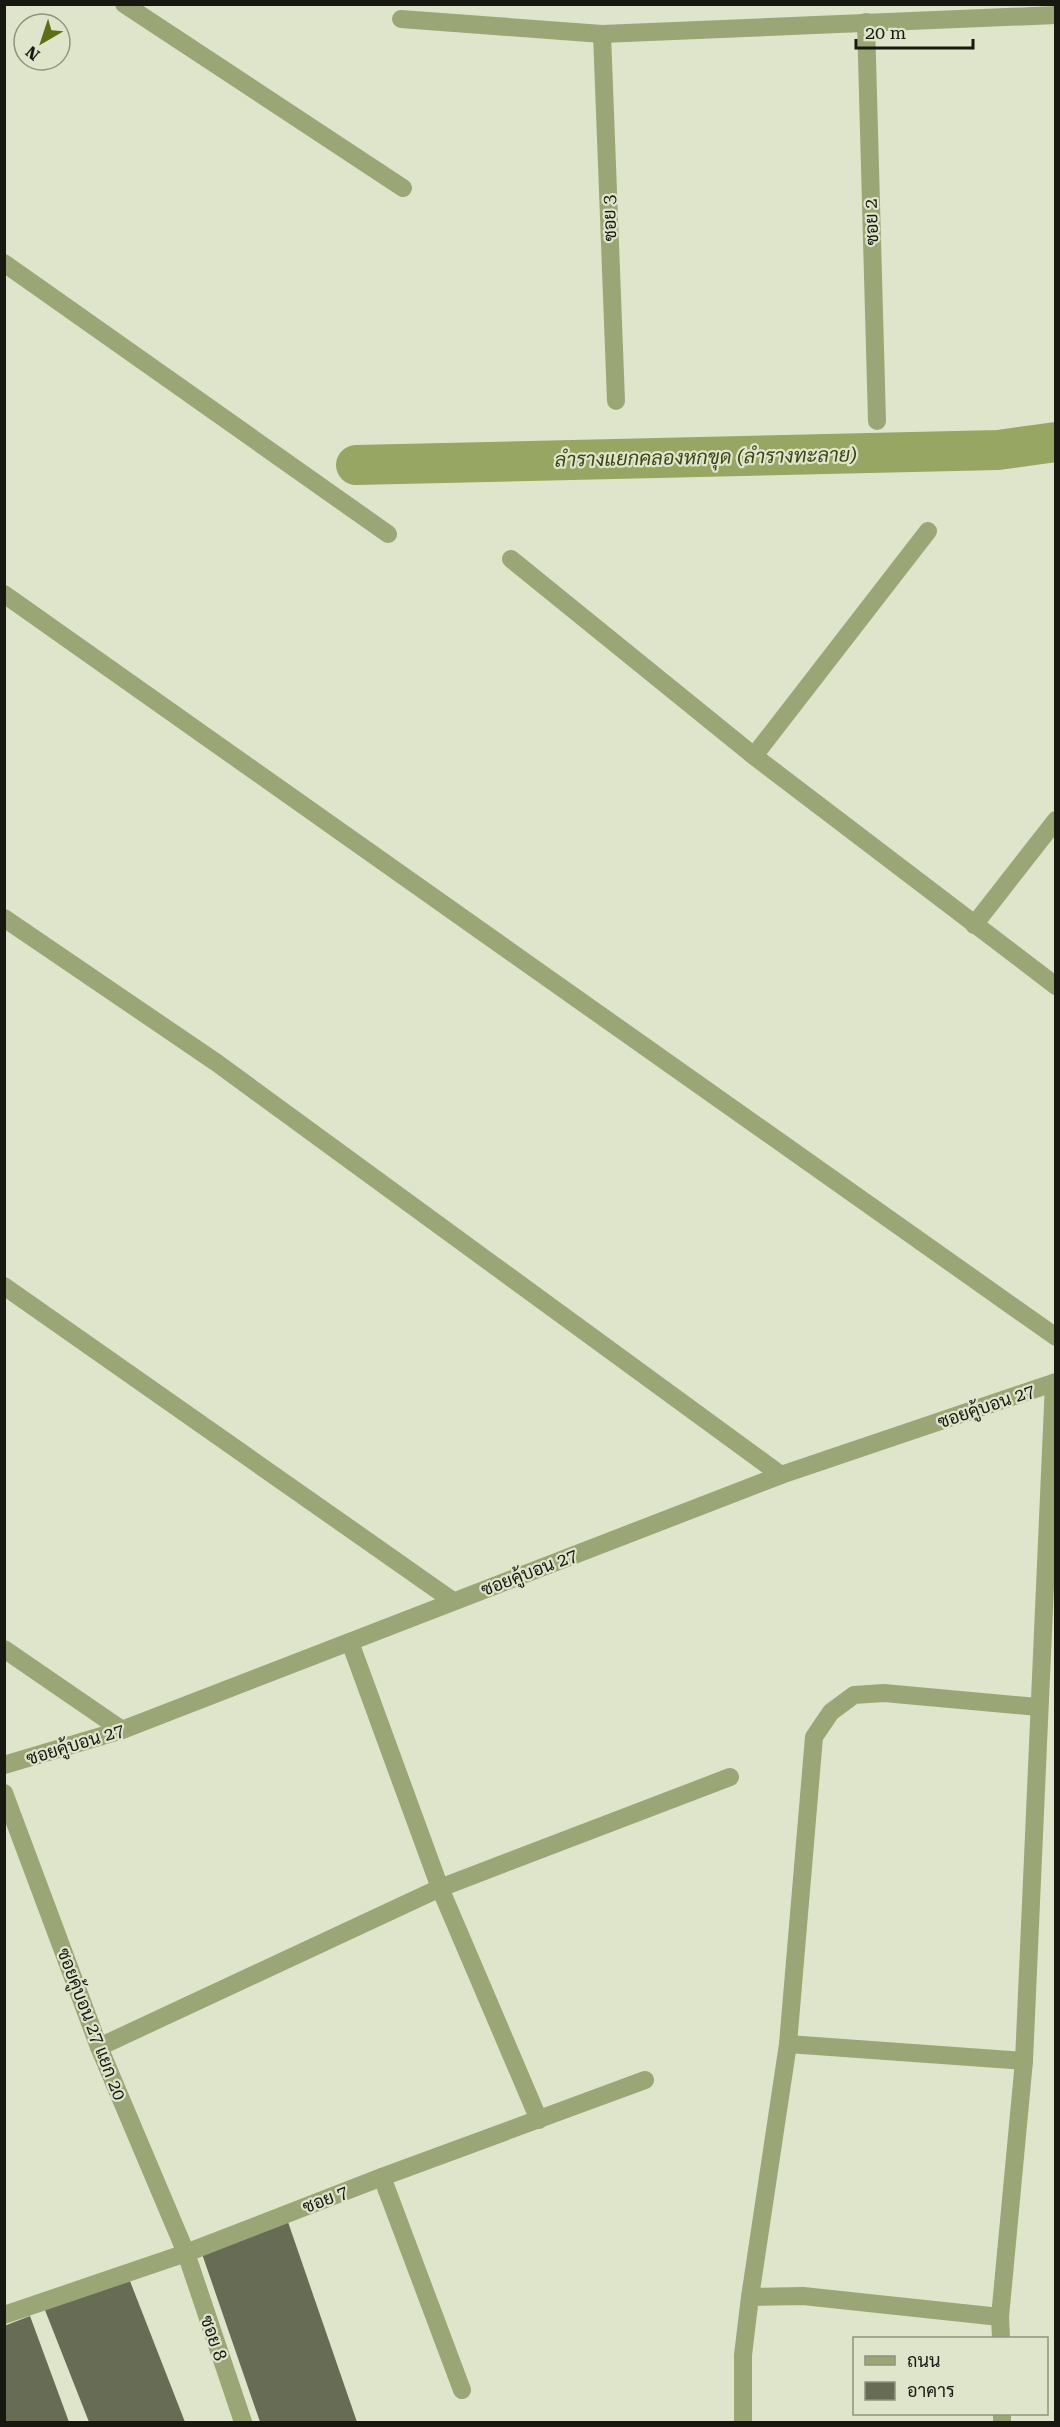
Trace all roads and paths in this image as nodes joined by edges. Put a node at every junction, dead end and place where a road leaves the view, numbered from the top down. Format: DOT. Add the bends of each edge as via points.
graph roads {
  1 [pos="124,4"];
  2 [pos="1056,15"];
  3 [pos="401,19"];
  4 [pos="866,22"];
  5 [pos="602,34"];
  6 [pos="403,188"];
  7 [pos="4,263"];
  8 [pos="616,401"];
  9 [pos="877,421"];
  10 [pos="928,531"];
  11 [pos="388,534"];
  12 [pos="511,559"];
  13 [pos="4,594"];
  14 [pos="754,756"];
  15 [pos="1056,820"];
  16 [pos="4,918"];
  17 [pos="974,925"];
  18 [pos="1056,986"];
  19 [pos="4,1286"];
  20 [pos="1056,1337"];
  21 [pos="1055,1383"];
  22 [pos="781,1475"];
  23 [pos="453,1601"];
  24 [pos="350,1642"];
  25 [pos="4,1649"];
  26 [pos="1038,1707"];
  27 [pos="122,1730"];
  28 [pos="4,1765"];
  29 [pos="730,1777"];
  30 [pos="4,1792"];
  31 [pos="440,1888"];
  32 [pos="788,2044"];
  33 [pos="99,2047"];
  34 [pos="1024,2061"];
  35 [pos="645,2080"];
  36 [pos="539,2120"];
  37 [pos="382,2177"];
  38 [pos="186,2253"];
  39 [pos="750,2297"];
  40 [pos="4,2315"];
  41 [pos="1000,2317"];
  42 [pos="1001,2337"];
  43 [pos="462,2390"];
  44 [pos="243,2422"];
  45 [pos="742,2422"];
  1 -- 6 [label="street"];
  2 -- 4 [label="street"];
  3 -- 5 [label="street"];
  4 -- 5 [label="street"];
  4 -- 9 [label="street, ซอย 2"];
  5 -- 8 [label="street, ซอย 3"];
  7 -- 11 [label="street"];
  10 -- 14 [label="street"];
  12 -- 14 [label="street"];
  13 -- 20 [label="street"];
  14 -- 17 [label="street"];
  15 -- 17 [label="street"];
  16 -- 22 [label="street" via="217,1063"];
  17 -- 18 [label="street"];
  19 -- 23 [label="street"];
  21 -- 22 [label="street, ซอยคู้บอน 27"];
  21 -- 26 [label="street"];
  22 -- 23 [label="street, ซอยคู้บอน 27"];
  23 -- 24 [label="street, ซอยคู้บอน 27"];
  24 -- 27 [label="street, ซอยคู้บอน 27"];
  24 -- 31 [label="street"];
  25 -- 27 [label="street"];
  26 -- 32 [label="street" via="884,1693 854,1695 831,1712 814,1737"];
  26 -- 34 [label="street"];
  27 -- 28 [label="street, ซอยคู้บอน 27"];
  29 -- 31 [label="street"];
  30 -- 33 [label="street, ซอยคู้บอน 27 แยก 20"];
  31 -- 33 [label="street"];
  31 -- 36 [label="street"];
  32 -- 34 [label="street"];
  32 -- 39 [label="street"];
  33 -- 38 [label="street, ซอยคู้บอน 27 แยก 20"];
  34 -- 41 [label="street"];
  35 -- 36 [label="street, ซอย 7"];
  36 -- 37 [label="street, ซอย 7"];
  37 -- 38 [label="street, ซอย 7"];
  37 -- 43 [label="street"];
  38 -- 40 [label="street, ซอย 7"];
  38 -- 44 [label="street, ซอย 8"];
  39 -- 41 [label="street" via="803,2296"];
  39 -- 45 [label="street" via="743,2355"];
  41 -- 42 [label="street"];
}
